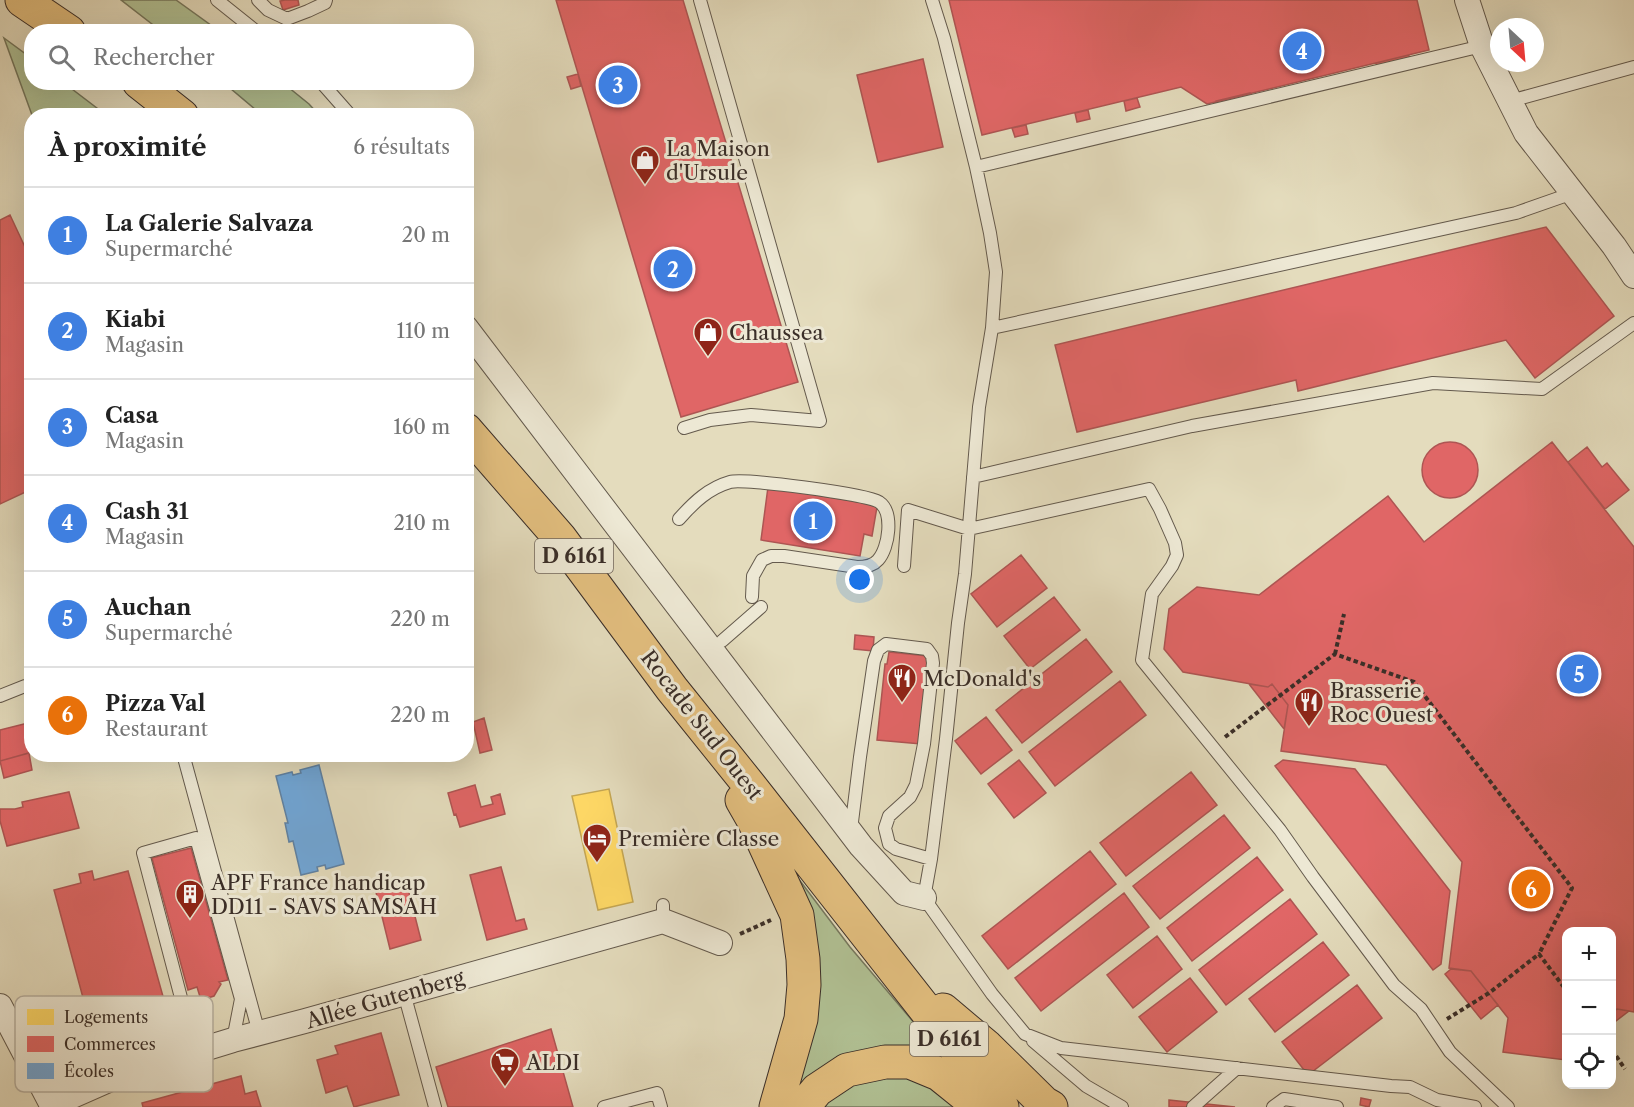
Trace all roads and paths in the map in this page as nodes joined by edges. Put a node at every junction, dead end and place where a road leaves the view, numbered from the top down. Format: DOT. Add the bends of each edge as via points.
graph roads {
  1 [pos="22,0"];
  2 [pos="217,0"];
  3 [pos="258,0"];
  4 [pos="326,0"];
  5 [pos="700,0"];
  6 [pos="932,0"];
  7 [pos="1467,0"];
  8 [pos="57,24"];
  9 [pos="247,24"];
  10 [pos="1482,46"];
  11 [pos="1634,67"];
  12 [pos="149,90"];
  13 [pos="328,90"];
  14 [pos="1510,101"];
  15 [pos="172,108"];
  16 [pos="344,108"];
  17 [pos="976,167"];
  18 [pos="1573,193"];
  19 [pos="1634,276"];
  20 [pos="1634,323"];
  21 [pos="992,328"];
  22 [pos="474,338"];
  23 [pos="684,428"];
  24 [pos="474,439"];
  25 [pos="973,477"];
  26 [pos="679,519"];
  27 [pos="969,529"];
  28 [pos="904,566"];
  29 [pos="752,597"];
  30 [pos="761,607"];
  31 [pos="1344,614"];
  32 [pos="722,641"];
  33 [pos="1335,654"];
  34 [pos="24,686"];
  35 [pos="672,689"];
  36 [pos="0,696"];
  37 [pos="1212,747"];
  38 [pos="185,762"];
  39 [pos="851,833"];
  40 [pos="931,859"];
  41 [pos="924,898"];
  42 [pos="720,943"];
  43 [pos="1539,954"];
  44 [pos="895,971"];
  45 [pos="1562,985"];
  46 [pos="404,993"];
  47 [pos="181,996"];
  48 [pos="0,1006"];
  49 [pos="1434,1028"];
  50 [pos="259,1033"];
  51 [pos="1025,1034"];
  52 [pos="15,1035"];
  53 [pos="233,1040"];
  54 [pos="213,1046"];
  55 [pos="1616,1057"];
  56 [pos="1237,1068"];
  57 [pos="1625,1069"];
  58 [pos="45,1092"];
  59 [pos="83,1092"];
  60 [pos="52,1106"];
  61 [pos="435,1107"];
  62 [pos="604,1107"];
  63 [pos="661,1107"];
  64 [pos="776,1107"];
  65 [pos="803,1107"];
  66 [pos="980,1107"];
  67 [pos="1002,1107"];
  68 [pos="1051,1107"];
  69 [pos="1122,1107"];
  70 [pos="1193,1107"];
  71 [pos="1273,1107"];
  72 [pos="1337,1107"];
  73 [pos="1475,1107"];
  74 [pos="1508,1107"];
  1 -- 8 [label="main road"];
  2 -- 9 [label="lane"];
  3 -- 4 [label="lane" via="287,19"];
  5 -- 23 [label="lane" via="820,421 751,415"];
  6 -- 17 [label="lane"];
  7 -- 10 [label="street"];
  10 -- 14 [label="street"];
  10 -- 17 [label="lane"];
  11 -- 14 [label="lane"];
  12 -- 15 [label="main road"];
  13 -- 16 [label="lane"];
  14 -- 18 [label="street" via="1526,133"];
  17 -- 21 [label="lane" via="996,272"];
  18 -- 19 [label="street"];
  18 -- 21 [label="lane" via="1516,213"];
  20 -- 25 [label="lane" via="1542,389 1433,382 1192,426"];
  21 -- 25 [label="lane"];
  22 -- 39 [label="street"];
  24 -- 35 [label="main road, Rocade Sud Ouest / D 6161" via="560,538"];
  25 -- 27 [label="lane"];
  26 -- 29 [label="lane" via="714,487 733,481 862,496 880,502 888,515 889,529 878,561 857,567 771,556 762,560 753,576"];
  27 -- 28 [label="lane" via="908,510"];
  27 -- 37 [label="lane" via="1149,489 1177,555 1152,594 1142,660"];
  27 -- 40 [label="lane"];
  30 -- 32 [label="lane"];
  31 -- 33 [label="path"];
  33 -- 37 [label="path"];
  33 -- 43 [label="path" via="1414,682 1572,888"];
  34 -- 36 [label="lane"];
  35 -- 44 [label="main road, Rocade Sud Ouest / D 6161"];
  35 -- 64 [label="main road" via="754,821 797,915 804,985 801,1019"];
  37 -- 49 [label="lane" via="1280,830 1394,985 1421,1009"];
  38 -- 50 [label="lane"];
  39 -- 40 [label="lane" via="878,650 886,644 927,649 933,663 916,785 885,828 889,844 896,849"];
  39 -- 41 [label="street" via="904,893"];
  40 -- 41 [label="lane"];
  41 -- 51 [label="lane"];
  42 -- 46 [label="street, Allée Gutenberg" via="663,913"];
  43 -- 45 [label="path"];
  43 -- 49 [label="path" via="1489,993"];
  44 -- 67 [label="main road, Rocade Sud Ouest / D 6161"];
  44 -- 68 [label="main road" via="987,1047"];
  46 -- 50 [label="street, Allée Gutenberg"];
  46 -- 61 [label="lane"];
  47 -- 53 [label="lane" via="143,853 196,838 241,999"];
  48 -- 52 [label="street"];
  49 -- 74 [label="lane" via="1450,1052"];
  50 -- 53 [label="street, Allée Gutenberg"];
  51 -- 56 [label="lane" via="1060,1048"];
  51 -- 69 [label="lane" via="1086,1086"];
  53 -- 54 [label="street, Allée Gutenberg"];
  55 -- 57 [label="path"];
  56 -- 70 [label="lane"];
  56 -- 73 [label="lane" via="1410,1087 1437,1100"];
  58 -- 60 [label="street"];
  59 -- 60 [label="street, Allée Gutenberg"];
  62 -- 63 [label="lane" via="657,1092"];
  65 -- 66 [label="main road" via="817,1090 847,1070 885,1062 910,1062 939,1074"];
  71 -- 72 [label="lane" via="1284,1099"];
}
